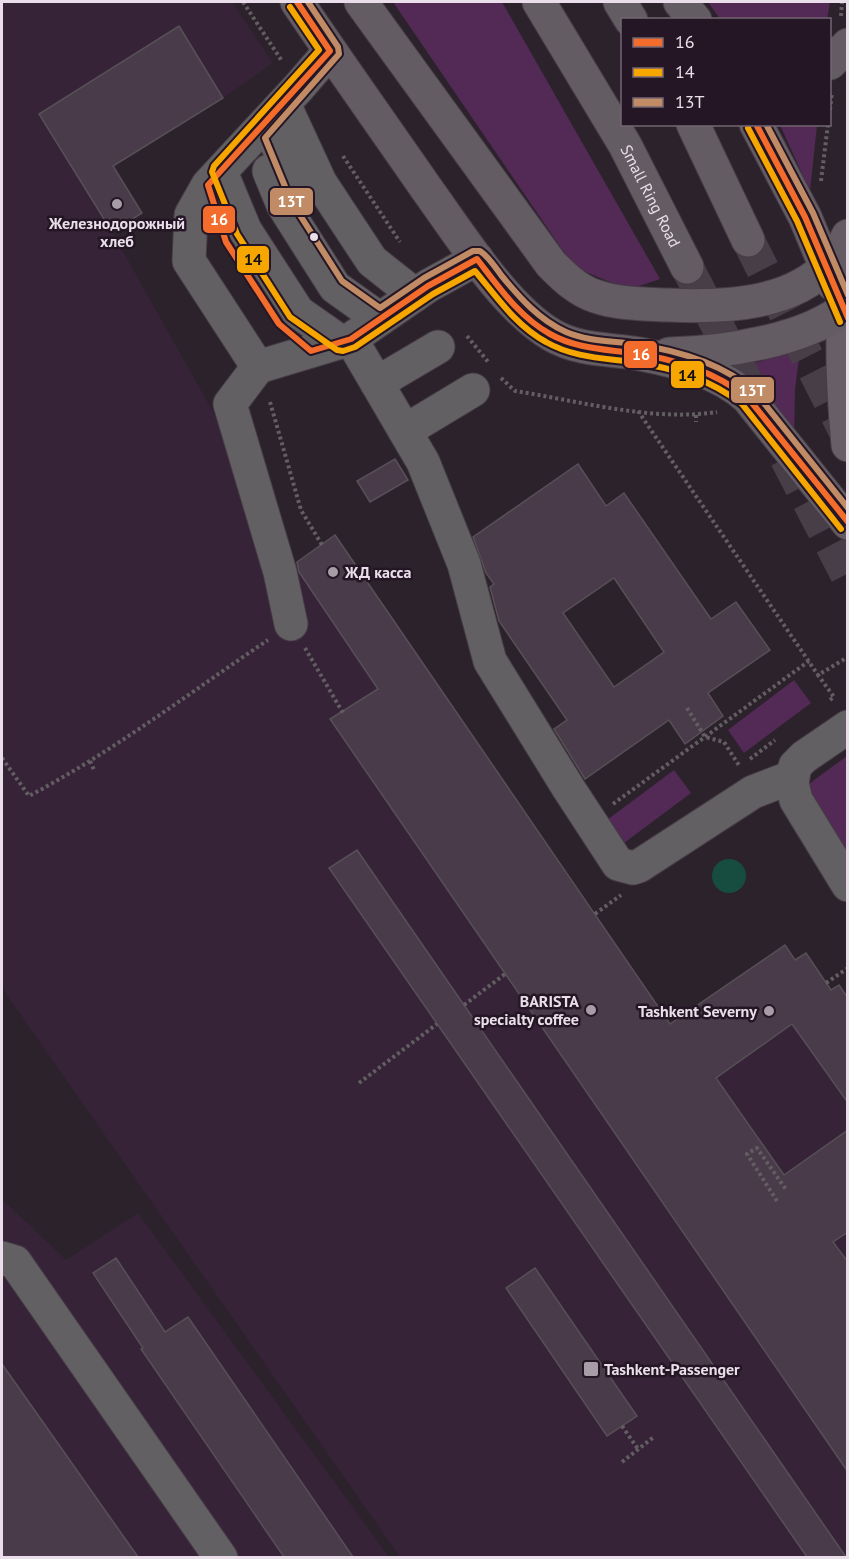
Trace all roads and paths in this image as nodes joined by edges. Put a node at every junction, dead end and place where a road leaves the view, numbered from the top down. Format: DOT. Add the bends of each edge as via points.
graph roads {
  1 [pos="297,2"];
  2 [pos="361,2"];
  3 [pos="540,2"];
  4 [pos="620,2"];
  5 [pos="680,2"];
  6 [pos="630,18"];
  7 [pos="692,18"];
  8 [pos="848,45"];
  9 [pos="330,51"];
  10 [pos="831,62"];
  11 [pos="694,126"];
  12 [pos="757,126"];
  13 [pos="828,126"];
  14 [pos="245,145"];
  15 [pos="819,192"];
  16 [pos="848,236"];
  17 [pos="748,240"];
  18 [pos="477,259"];
  19 [pos="687,267"];
  20 [pos="837,272"];
  21 [pos="846,311"];
  22 [pos="365,326"];
  23 [pos="438,346"];
  24 [pos="640,354"];
  25 [pos="258,367"];
  26 [pos="377,383"];
  27 [pos="473,390"];
  28 [pos="638,411"];
  29 [pos="696,415"];
  30 [pos="696,423"];
  31 [pos="279,431"];
  32 [pos="405,431"];
  33 [pos="848,445"];
  34 [pos="848,523"];
  35 [pos="322,545"];
  36 [pos="291,624"];
  37 [pos="848,657"];
  38 [pos="809,661"];
  39 [pos="818,675"];
  40 [pos="824,704"];
  41 [pos="687,708"];
  42 [pos="343,713"];
  43 [pos="848,727"];
  44 [pos="705,737"];
  45 [pos="777,739"];
  46 [pos="2,759"];
  47 [pos="90,761"];
  48 [pos="95,772"];
  49 [pos="792,777"];
  50 [pos="590,822"];
  51 [pos="848,885"];
  52 [pos="848,968"];
  53 [pos="505,974"];
  54 [pos="826,983"];
  55 [pos="464,1005"];
  56 [pos="437,1024"];
  57 [pos="359,1083"];
  58 [pos="787,1191"];
  59 [pos="777,1201"];
  60 [pos="2,1232"];
  61 [pos="8,1260"];
  62 [pos="622,1426"];
  63 [pos="655,1436"];
  64 [pos="638,1449"];
  65 [pos="622,1462"];
  66 [pos="221,1557"];
  1 -- 9 [label="highway"];
  2 -- 20 [label="highway" via="551,264 579,289 622,302 726,306 764,300"];
  3 -- 19 [label="highway, Small Ring Road" via="625,146"];
  4 -- 6 [label="highway"];
  5 -- 7 [label="highway"];
  8 -- 10 [label="highway"];
  9 -- 14 [label="lane"];
  9 -- 18 [label="highway"];
  11 -- 17 [label="highway"];
  12 -- 20 [label="highway"];
  13 -- 15 [label="path"];
  14 -- 22 [label="lane" via="264,218 317,300"];
  14 -- 22 [label="lane" via="320,182 372,261"];
  14 -- 22 [label="lane" via="226,242 279,324"];
  14 -- 25 [label="lane" via="191,215 189,261"];
  16 -- 20 [label="highway" via="837,256"];
  18 -- 22 [label="lane"];
  18 -- 24 [label="highway" via="521,310 553,336 589,348"];
  20 -- 21 [label="highway"];
  21 -- 24 [label="highway" via="745,347 704,353"];
  21 -- 33 [label="main road" via="843,364"];
  22 -- 25 [label="lane"];
  22 -- 26 [label="lane"];
  23 -- 26 [label="lane"];
  24 -- 34 [label="highway" via="715,376 739,389"];
  25 -- 36 [label="lane" via="230,404 280,572"];
  26 -- 32 [label="lane"];
  27 -- 32 [label="lane"];
  28 -- 38 [label="path"];
  29 -- 30 [label="path"];
  31 -- 35 [label="path" via="301,510"];
  32 -- 50 [label="lane" via="423,462 464,564 490,662"];
  36 -- 42 [label="path"];
  36 -- 47 [label="path"];
  37 -- 39 [label="path"];
  38 -- 39 [label="path"];
  38 -- 44 [label="path"];
  39 -- 40 [label="path" via="834,697"];
  41 -- 44 [label="path"];
  43 -- 49 [label="lane" via="804,757 795,766"];
  44 -- 45 [label="path" via="724,742 739,766"];
  44 -- 50 [label="path"];
  46 -- 47 [label="path" via="29,796"];
  47 -- 48 [label="path"];
  49 -- 50 [label="lane" via="753,792 633,868 618,864"];
  49 -- 51 [label="lane" via="796,800"];
  52 -- 54 [label="path"];
  53 -- 55 [label="path"];
  56 -- 57 [label="path"];
  58 -- 59 [label="path" via="757,1148 747,1154"];
  60 -- 61 [label="lane"];
  61 -- 66 [label="lane"];
  62 -- 64 [label="path"];
  63 -- 64 [label="path"];
  64 -- 65 [label="path"];
}
